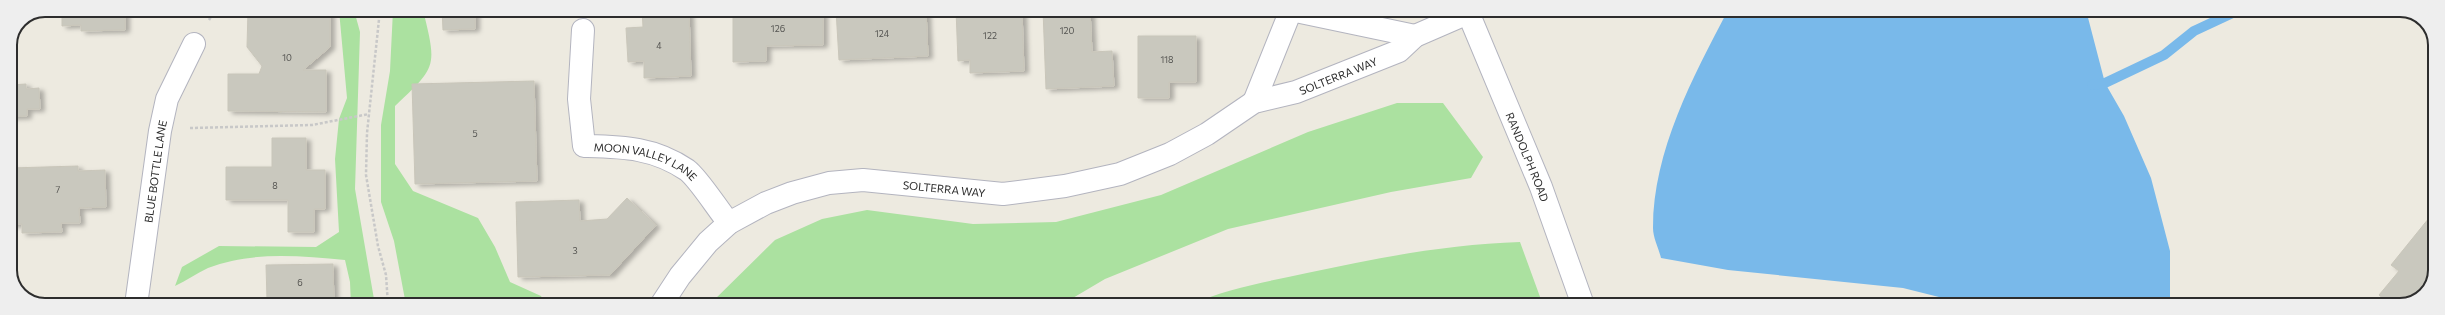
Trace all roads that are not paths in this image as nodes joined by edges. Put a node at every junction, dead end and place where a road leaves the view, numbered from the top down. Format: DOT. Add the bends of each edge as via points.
graph roads {
  1 [pos="1288,17"];
  2 [pos="1324,17"];
  3 [pos="1457,17"];
  4 [pos="1470,17"];
  5 [pos="583,30"];
  6 [pos="1415,36"];
  7 [pos="194,44"];
  8 [pos="1254,102"];
  9 [pos="729,223"];
  10 [pos="137,298"];
  11 [pos="666,298"];
  12 [pos="1581,298"];
  1 -- 8 [label="street"];
  2 -- 6 [label="street"];
  3 -- 6 [label="street, SOLTERRA WAY"];
  4 -- 12 [label="street, RANDOLPH ROAD" via="1541,187"];
  5 -- 9 [label="street, MOON VALLEY LANE" via="579,99 584,146 631,147 661,156 688,171"];
  6 -- 8 [label="street, SOLTERRA WAY" via="1399,51 1296,92"];
  7 -- 10 [label="street, BLUE BOTTLE LANE" via="167,99 160,131"];
  8 -- 9 [label="street, SOLTERRA WAY" via="1207,134 1170,154 1120,174 1099,179 1037,191 1003,194 863,180 829,183 766,203"];
  9 -- 11 [label="street, SOLTERRA WAY" via="708,242"];
}
